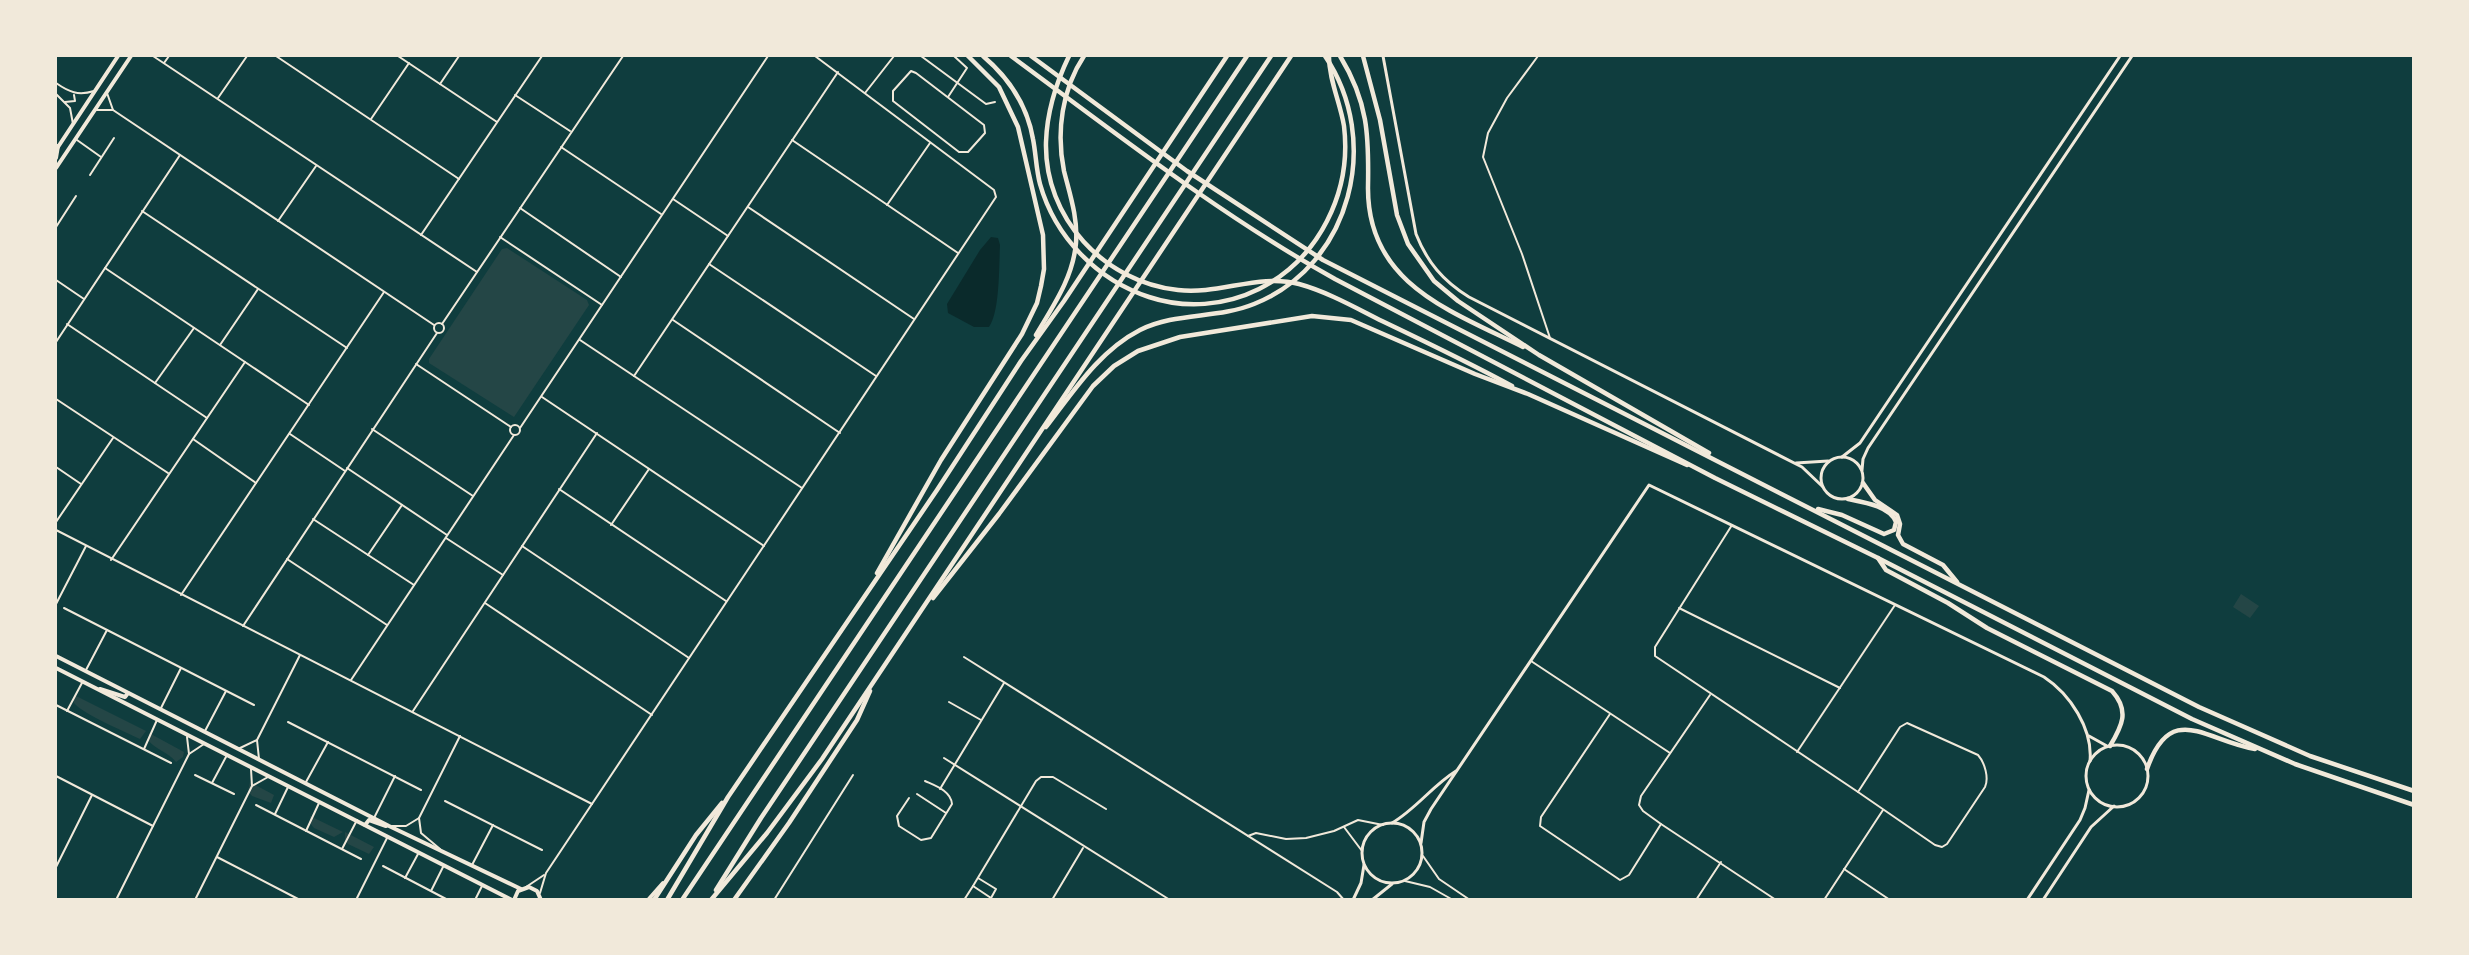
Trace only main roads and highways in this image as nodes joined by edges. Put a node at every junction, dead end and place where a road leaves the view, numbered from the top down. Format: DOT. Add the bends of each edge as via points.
graph roads {
  1 [pos="118,56"];
  2 [pos="131,56"];
  3 [pos="968,56"];
  4 [pos="983,56"];
  5 [pos="1011,56"];
  6 [pos="1031,56"];
  7 [pos="1069,56"];
  8 [pos="1084,56"];
  9 [pos="1227,56"];
  10 [pos="1247,56"];
  11 [pos="1271,56"];
  12 [pos="1291,56"];
  13 [pos="1327,56"];
  14 [pos="1340,56"];
  15 [pos="1363,56"];
  16 [pos="56,146"];
  17 [pos="56,158"];
  18 [pos="56,168"];
  19 [pos="1539,355"];
  20 [pos="1021,361"];
  21 [pos="1528,394"];
  22 [pos="1028,451"];
  23 [pos="1722,462"];
  24 [pos="1715,478"];
  25 [pos="1863,483"];
  26 [pos="1848,499"];
  27 [pos="1814,509"];
  28 [pos="1878,558"];
  29 [pos="873,582"];
  30 [pos="1957,582"];
  31 [pos="923,609"];
  32 [pos="56,656"];
  33 [pos="56,668"];
  34 [pos="871,686"];
  35 [pos="96,688"];
  36 [pos="128,693"];
  37 [pos="2109,746"];
  38 [pos="2260,750"];
  39 [pos="2147,769"];
  40 [pos="2414,791"];
  41 [pos="728,797"];
  42 [pos="2414,805"];
  43 [pos="365,825"];
  44 [pos="389,826"];
  45 [pos="669,876"];
  46 [pos="523,888"];
  47 [pos="541,898"];
  48 [pos="513,900"];
  49 [pos="648,900"];
  50 [pos="654,900"];
  51 [pos="667,900"];
  52 [pos="682,900"];
  53 [pos="711,900"];
  54 [pos="734,900"];
  1 -- 16 [label="main road"];
  2 -- 18 [label="main road"];
  3 -- 29 [label="highway" via="999,87 1018,127 1043,235 1041,286 1022,334 941,460"];
  4 -- 13 [label="highway" via="1012,87 1023,107 1041,186 1066,236 1090,264 1138,294 1176,303 1211,303 1259,289 1287,271 1317,238 1337,199 1344,170 1344,132"];
  5 -- 24 [label="highway" via="1178,179 1283,250"];
  6 -- 23 [label="highway" via="1214,190 1323,260"];
  7 -- 21 [label="highway" via="1052,98 1047,167 1052,188 1071,227 1100,258 1137,280 1179,290 1262,281 1298,284"];
  8 -- 20 [label="highway" via="1068,90 1060,130 1076,226 1072,262 1059,296"];
  9 -- 20 [label="highway"];
  10 -- 52 [label="highway"];
  11 -- 53 [label="highway" via="760,818"];
  12 -- 22 [label="highway"];
  13 -- 22 [label="highway" via="1348,105 1355,142 1350,192 1331,238 1307,268 1265,299 1232,311 1167,320 1128,337 1106,354"];
  14 -- 19 [label="highway" via="1358,91 1368,133 1369,204 1376,235 1390,262 1424,296"];
  15 -- 19 [label="highway" via="1380,120 1397,215 1416,257 1452,297"];
  16 -- 17 [label="main road"];
  19 -- 23 [label="highway"];
  20 -- 29 [label="highway"];
  21 -- 24 [label="highway"];
  21 -- 31 [label="highway" via="1369,326 1332,317 1293,319 1152,345 1114,366 1093,386"];
  22 -- 31 [label="highway"];
  23 -- 27 [label="highway"];
  24 -- 28 [label="highway"];
  25 -- 30 [label="highway" via="1875,500 1898,518 1898,535 1903,544 1943,565"];
  26 -- 27 [label="highway" via="1893,515 1894,530 1884,534 1842,515"];
  27 -- 30 [label="highway"];
  28 -- 37 [label="highway" via="1886,570 1987,628 2112,691 2121,704 2123,720"];
  28 -- 38 [label="highway"];
  29 -- 41 [label="highway"];
  30 -- 40 [label="highway" via="2235,724 2310,756"];
  31 -- 34 [label="highway"];
  32 -- 36 [label="main road"];
  33 -- 35 [label="main road"];
  34 -- 53 [label="highway" via="767,833"];
  34 -- 54 [label="highway" via="857,720"];
  35 -- 36 [label="main road" via="125,697"];
  35 -- 43 [label="main road"];
  36 -- 44 [label="main road"];
  38 -- 39 [label="highway" via="2183,730 2159,742"];
  38 -- 42 [label="highway"];
  41 -- 45 [label="highway"];
  41 -- 51 [label="highway"];
  43 -- 44 [label="main road" via="369,820"];
  43 -- 48 [label="main road"];
  44 -- 46 [label="main road"];
  45 -- 49 [label="main road"];
  45 -- 50 [label="highway"];
  46 -- 47 [label="main road" via="534,888"];
  46 -- 48 [label="main road"];
}
